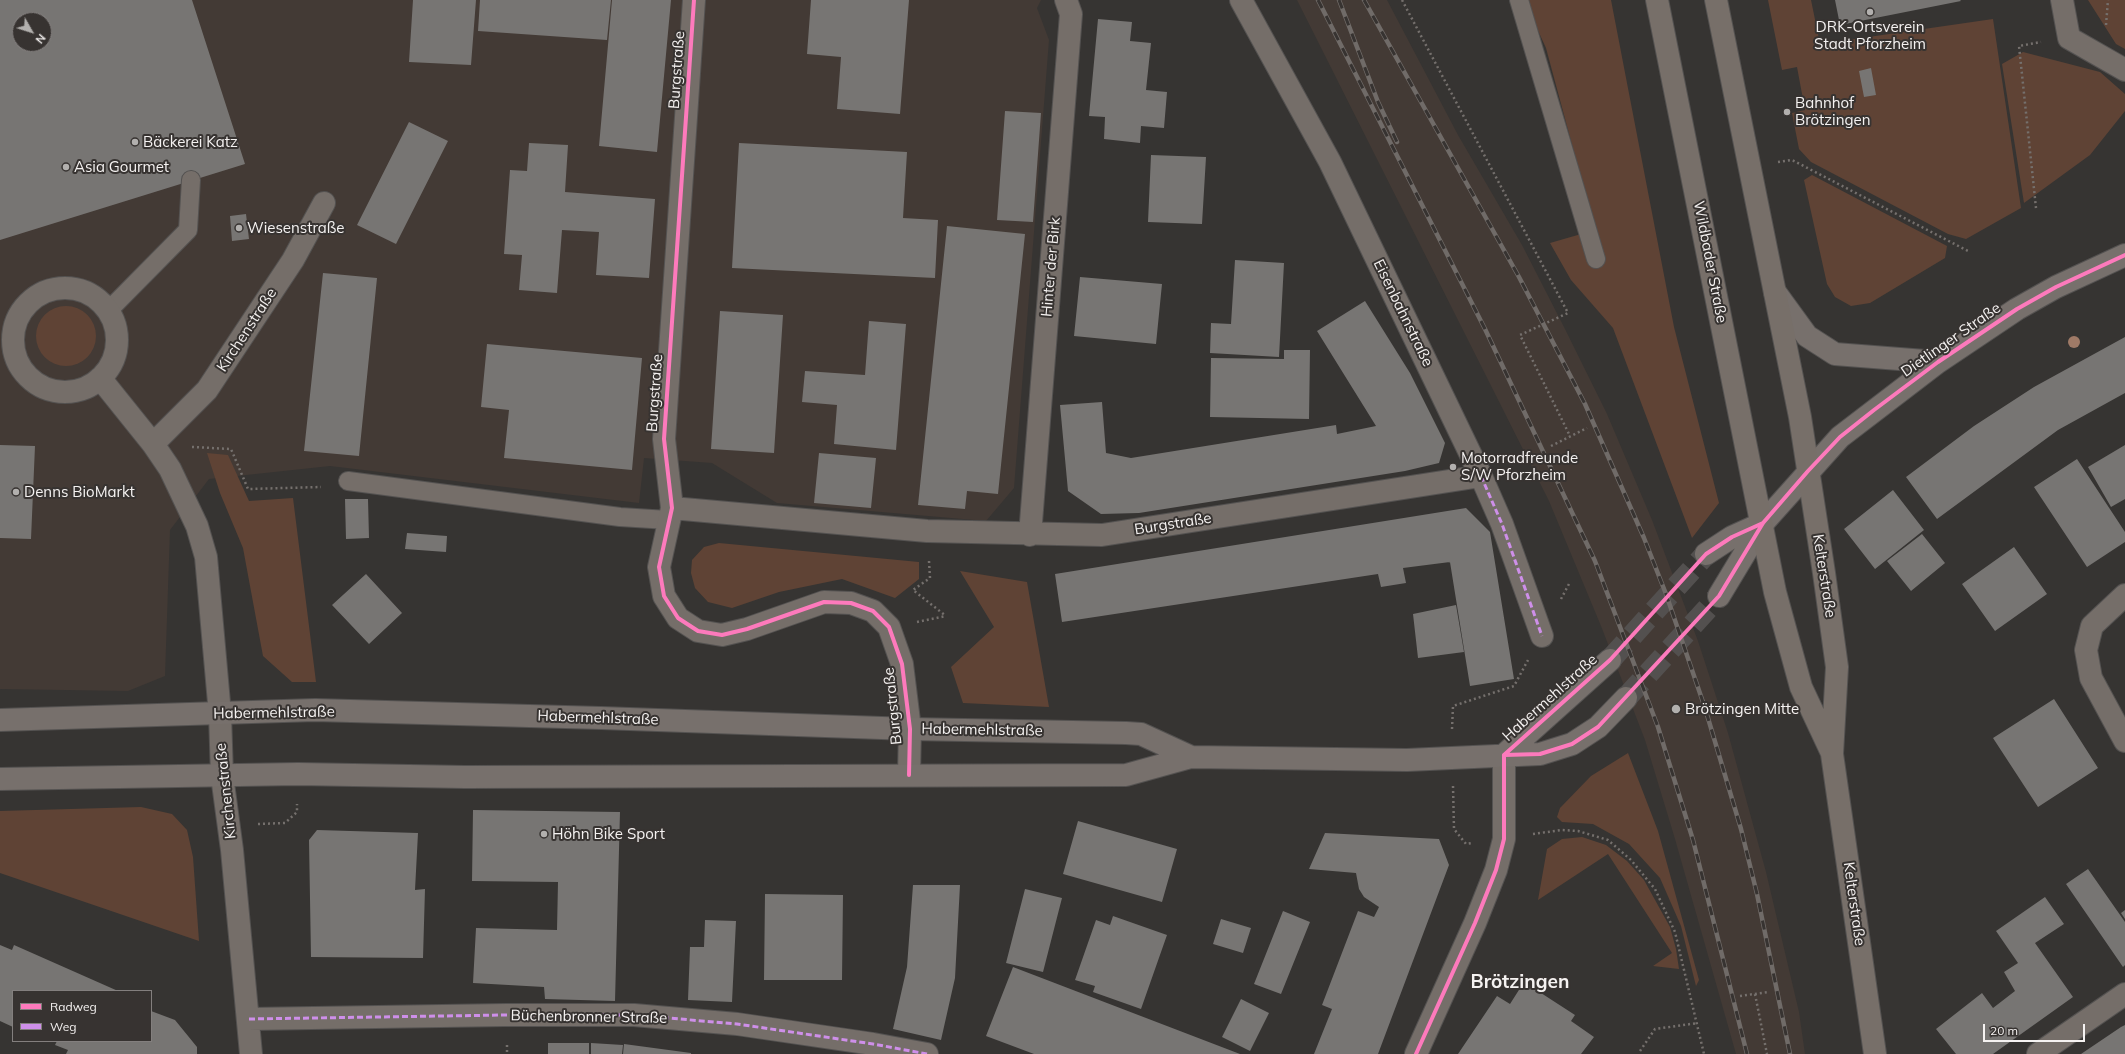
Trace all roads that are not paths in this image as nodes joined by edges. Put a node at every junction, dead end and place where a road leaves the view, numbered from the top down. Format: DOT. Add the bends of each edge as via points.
graph roads {
  1 [pos="694,0"];
  2 [pos="1066,0"];
  3 [pos="1241,0"];
  4 [pos="1519,0"];
  5 [pos="1657,0"];
  6 [pos="1716,0"];
  7 [pos="2062,0"];
  8 [pos="2125,70"];
  9 [pos="191,180"];
  10 [pos="324,203"];
  11 [pos="2125,255"];
  12 [pos="1596,259"];
  13 [pos="1775,292"];
  14 [pos="108,310"];
  15 [pos="6,348"];
  16 [pos="1938,362"];
  17 [pos="100,378"];
  18 [pos="153,444"];
  19 [pos="1808,471"];
  20 [pos="1481,476"];
  21 [pos="348,481"];
  22 [pos="670,514"];
  23 [pos="1762,523"];
  24 [pos="1030,535"];
  25 [pos="1706,554"];
  26 [pos="2125,595"];
  27 [pos="1719,596"];
  28 [pos="1542,636"];
  29 [pos="1610,660"];
  30 [pos="1626,698"];
  31 [pos="220,714"];
  32 [pos="0,720"];
  33 [pos="910,729"];
  34 [pos="2125,741"];
  35 [pos="1832,754"];
  36 [pos="1504,755"];
  37 [pos="1191,757"];
  38 [pos="909,775"];
  39 [pos="222,776"];
  40 [pos="0,779"];
  41 [pos="2125,994"];
  42 [pos="249,1019"];
  43 [pos="251,1054"];
  44 [pos="927,1054"];
  45 [pos="1416,1054"];
  46 [pos="1875,1054"];
  47 [pos="2038,1054"];
  1 -- 22 [label="street, Burgstraße" via="664,439"];
  2 -- 24 [label="street, Hinter der Birk" via="1071,14"];
  3 -- 20 [label="street, Eisenbahnstraße" via="1330,162"];
  4 -- 12 [label="lane"];
  5 -- 23 [label="main road, Wildbader Straße"];
  6 -- 13 [label="main road"];
  7 -- 8 [label="street" via="2069,38"];
  9 -- 14 [label="lane" via="188,230"];
  10 -- 18 [label="street, Kirchenstraße" via="294,260 207,390"];
  11 -- 16 [label="main road, Dietlinger Straße" via="2062,284 2017,309"];
  13 -- 16 [label="main road" via="1807,336 1834,354"];
  13 -- 19 [label="main road"];
  14 -- 15 [label="street" via="98,300 76,289 64,287 47,291 31,300 20,314"];
  14 -- 17 [label="street" via="114,321 116,346 108,370"];
  15 -- 17 [label="street" via="30,378 45,388 63,392 80,389"];
  16 -- 19 [label="main road, Dietlinger Straße" via="1840,437"];
  17 -- 18 [label="street, Kirchenstraße"];
  18 -- 31 [label="street, Kirchenstraße" via="186,499 206,557"];
  19 -- 23 [label="main road, Dietlinger Straße"];
  19 -- 35 [label="main road, Kelterstraße" via="1837,667"];
  20 -- 24 [label="street, Burgstraße" via="1102,535"];
  20 -- 28 [label="street, Eisenbahnstraße" via="1502,524"];
  21 -- 22 [label="lane, Burgstraße" via="620,517"];
  22 -- 24 [label="street, Burgstraße"];
  22 -- 33 [label="street, Burgstraße" via="659,567 664,596 678,618 698,632 722,635 824,602 851,603 873,611 889,627 902,664"];
  23 -- 25 [label="main road" via="1732,537"];
  23 -- 27 [label="main road"];
  23 -- 35 [label="main road, Kelterstraße" via="1775,592 1801,687"];
  26 -- 34 [label="street" via="2092,626 2086,650 2091,678"];
  29 -- 36 [label="main road, Habermehlstraße"];
  30 -- 36 [label="main road, Habermehlstraße" via="1598,727 1572,744 1540,754"];
  31 -- 32 [label="main road, Habermehlstraße"];
  31 -- 33 [label="main road, Habermehlstraße" via="315,710"];
  31 -- 39 [label="street, Kirchenstraße"];
  33 -- 37 [label="main road, Habermehlstraße" via="1141,734"];
  33 -- 38 [label="street, Burgstraße"];
  35 -- 46 [label="main road, Kelterstraße"];
  36 -- 37 [label="main road, Habermehlstraße" via="1407,760"];
  36 -- 45 [label="street" via="1504,839 1496,870 1476,923"];
  37 -- 38 [label="main road, Habermehlstraße" via="1126,775"];
  38 -- 39 [label="main road, Habermehlstraße"];
  39 -- 40 [label="main road, Habermehlstraße"];
  39 -- 42 [label="street, Kirchenstraße"];
  41 -- 47 [label="street"];
  42 -- 43 [label="street, Kirchenstraße"];
  42 -- 44 [label="street, Büchenbronner Straße" via="634,1015 737,1024"];
}
